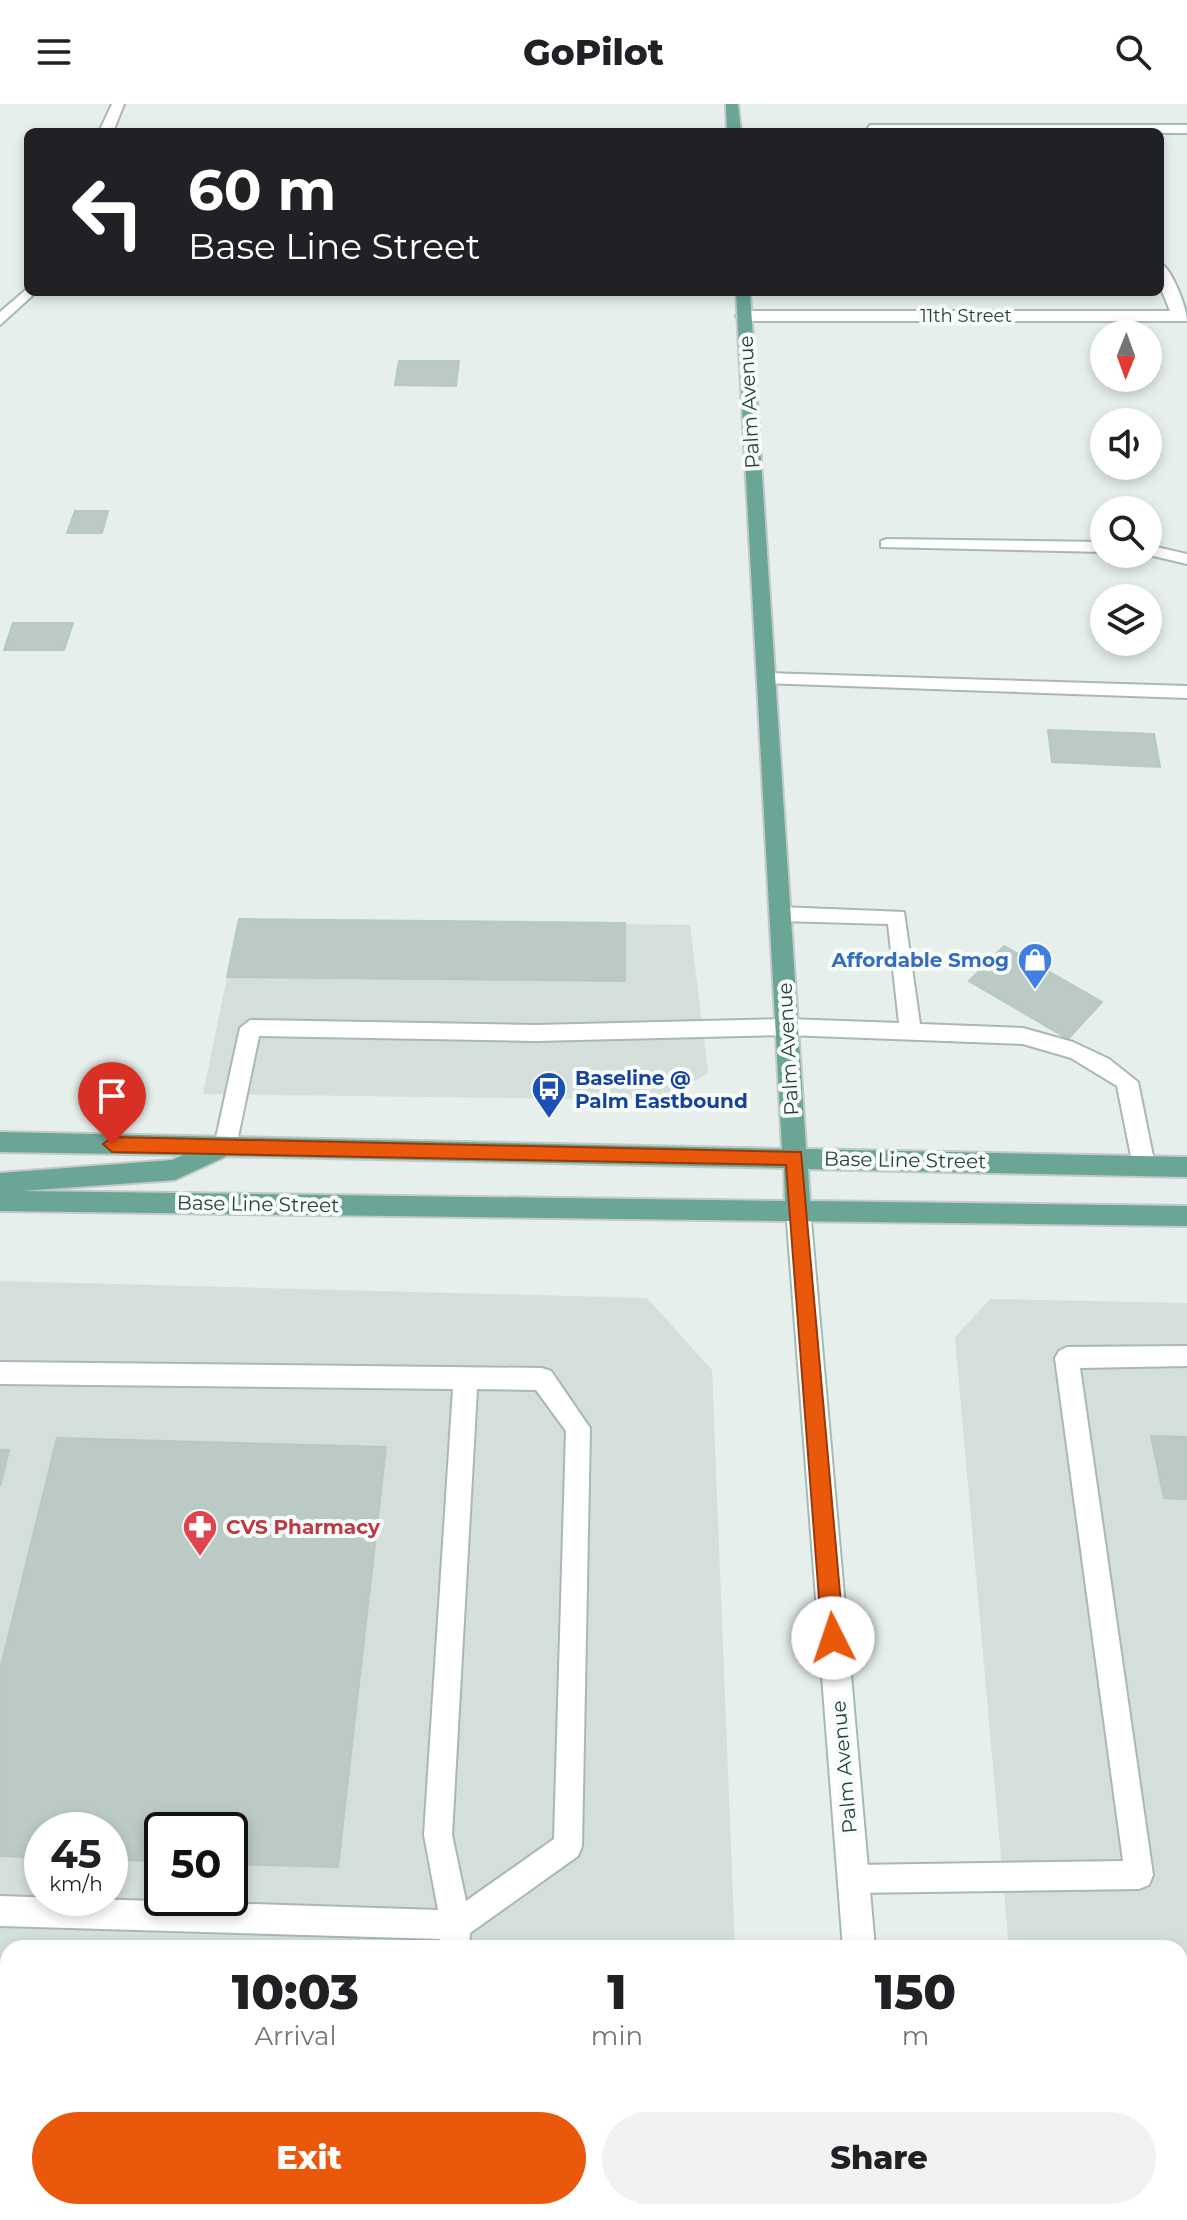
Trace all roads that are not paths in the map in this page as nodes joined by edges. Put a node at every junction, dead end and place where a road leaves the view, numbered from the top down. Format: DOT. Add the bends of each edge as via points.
graph roads {
  1 [pos="118,104"];
  2 [pos="732,104"];
  3 [pos="108,128"];
  4 [pos="734,128"];
  5 [pos="1164,129"];
  6 [pos="1187,129"];
  7 [pos="1164,276"];
  8 [pos="24,296"];
  9 [pos="743,296"];
  10 [pos="744,316"];
  11 [pos="1183,316"];
  12 [pos="0,320"];
  13 [pos="887,544"];
  14 [pos="1090,547"];
  15 [pos="1162,553"];
  16 [pos="1187,559"];
  17 [pos="766,679"];
  18 [pos="1187,692"];
  19 [pos="780,914"];
  20 [pos="787,1027"];
  21 [pos="910,1030"];
  22 [pos="0,1142"];
  23 [pos="225,1147"];
  24 [pos="795,1157"];
  25 [pos="1144,1166"];
  26 [pos="1187,1167"];
  27 [pos="0,1183"];
  28 [pos="0,1201"];
  29 [pos="798,1209"];
  30 [pos="1187,1216"];
  31 [pos="1187,1356"];
  32 [pos="0,1373"];
  33 [pos="466,1378"];
  34 [pos="853,1879"];
  35 [pos="0,1911"];
  36 [pos="455,1936"];
  37 [pos="858,1940"];
  1 -- 3 [label="street"];
  2 -- 4 [label="main road"];
  5 -- 6 [label="street"];
  7 -- 11 [label="street"];
  8 -- 12 [label="street"];
  9 -- 10 [label="main road, Palm Avenue"];
  10 -- 11 [label="street, 11th Street"];
  10 -- 17 [label="main road, Palm Avenue"];
  13 -- 14 [label="lane"];
  15 -- 16 [label="lane"];
  17 -- 18 [label="lane"];
  17 -- 19 [label="main road, Palm Avenue"];
  19 -- 20 [label="main road, Palm Avenue"];
  19 -- 21 [label="lane" via="897,917"];
  20 -- 21 [label="lane"];
  20 -- 23 [label="lane" via="536,1033 250,1028"];
  20 -- 24 [label="main road, Palm Avenue"];
  21 -- 25 [label="lane" via="1023,1036 1097,1059 1127,1082"];
  22 -- 23 [label="main road, Base Line Street"];
  23 -- 24 [label="main road, Base Line Street"];
  23 -- 27 [label="main road" via="175,1170"];
  24 -- 25 [label="main road, Base Line Street"];
  24 -- 29 [label="main road, Palm Avenue"];
  25 -- 26 [label="main road, Base Line Street"];
  28 -- 29 [label="main road, Base Line Street"];
  29 -- 30 [label="main road, Base Line Street"];
  29 -- 34 [label="street, Palm Avenue"];
  31 -- 34 [label="lane" via="1067,1358 1139,1875"];
  32 -- 33 [label="lane"];
  33 -- 36 [label="lane" via="438,1835"];
  33 -- 36 [label="lane" via="542,1379 578,1428 568,1846"];
  34 -- 37 [label="street, Palm Avenue"];
  35 -- 36 [label="lane"];
}
